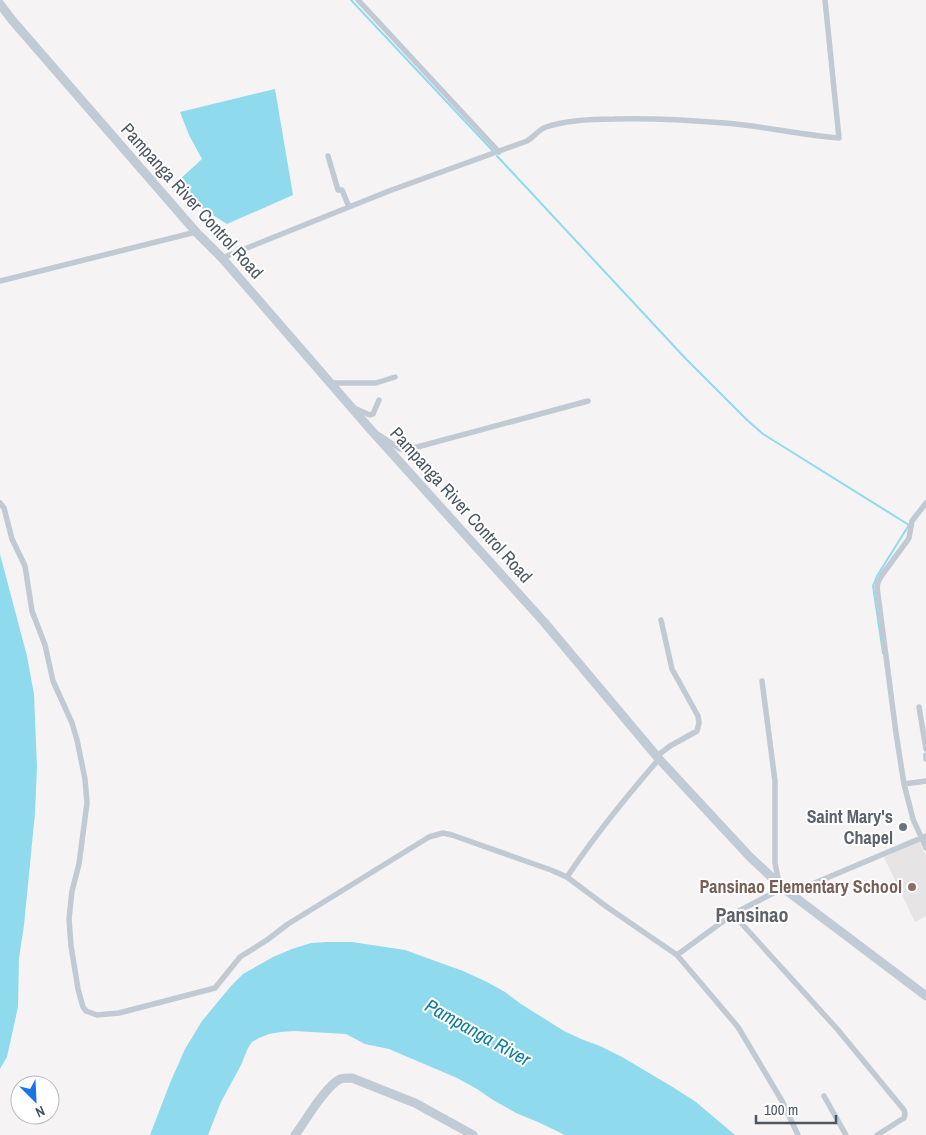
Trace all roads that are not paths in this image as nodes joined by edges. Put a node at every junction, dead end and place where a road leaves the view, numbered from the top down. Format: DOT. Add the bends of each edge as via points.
graph roads {
  1 [pos="358,0"];
  2 [pos="825,0"];
  3 [pos="0,4"];
  4 [pos="499,152"];
  5 [pos="328,156"];
  6 [pos="349,207"];
  7 [pos="196,232"];
  8 [pos="222,258"];
  9 [pos="0,281"];
  10 [pos="395,376"];
  11 [pos="330,383"];
  12 [pos="379,400"];
  13 [pos="588,401"];
  14 [pos="352,408"];
  15 [pos="371,430"];
  16 [pos="0,503"];
  17 [pos="926,503"];
  18 [pos="661,620"];
  19 [pos="762,681"];
  20 [pos="919,707"];
  21 [pos="926,749"];
  22 [pos="926,755"];
  23 [pos="658,758"];
  24 [pos="926,759"];
  25 [pos="926,781"];
  26 [pos="904,784"];
  27 [pos="924,837"];
  28 [pos="926,848"];
  29 [pos="567,877"];
  30 [pos="781,886"];
  31 [pos="791,893"];
  32 [pos="733,914"];
  33 [pos="677,955"];
  34 [pos="926,996"];
  35 [pos="824,1096"];
  36 [pos="295,1135"];
  37 [pos="473,1135"];
  38 [pos="798,1135"];
  39 [pos="846,1135"];
  40 [pos="877,1135"];
  1 -- 4 [label="street"];
  2 -- 4 [label="street" via="839,138 726,123 651,118 605,119 545,128 532,138"];
  3 -- 7 [label="main road, Pampanga River Control Road"];
  4 -- 6 [label="street"];
  5 -- 6 [label="street" via="338,190 342,190"];
  6 -- 8 [label="street"];
  7 -- 8 [label="main road, Pampanga River Control Road"];
  7 -- 9 [label="street"];
  8 -- 11 [label="main road, Pampanga River Control Road"];
  10 -- 11 [label="street" via="376,383"];
  11 -- 14 [label="main road, Pampanga River Control Road"];
  12 -- 14 [label="street" via="370,415"];
  13 -- 15 [label="street" via="406,450"];
  14 -- 15 [label="main road, Pampanga River Control Road"];
  15 -- 23 [label="main road, Pampanga River Control Road" via="544,622"];
  16 -- 29 [label="street" via="25,566 32,611 45,645 53,681 72,723 85,779 87,803 70,919 78,989 86,1011 97,1015 119,1013 215,988 240,956 435,835 452,835"];
  17 -- 26 [label="street" via="912,521 909,538 877,587"];
  18 -- 23 [label="street" via="672,669 699,723 697,732 670,746"];
  19 -- 30 [label="street" via="775,782 776,863"];
  20 -- 21 [label="street"];
  22 -- 24 [label="street"];
  23 -- 29 [label="street"];
  23 -- 30 [label="main road, Pampanga River Control Road"];
  25 -- 26 [label="street"];
  26 -- 27 [label="street" via="909,808"];
  27 -- 28 [label="street"];
  27 -- 31 [label="street"];
  29 -- 33 [label="street"];
  30 -- 31 [label="main road, Pampanga River Control Road"];
  30 -- 32 [label="street"];
  31 -- 34 [label="main road, Pampanga River Control Road"];
  32 -- 33 [label="street"];
  32 -- 40 [label="street" via="838,1030 904,1110 904,1118"];
  33 -- 38 [label="street" via="738,1027 782,1101"];
  35 -- 39 [label="street"];
  36 -- 37 [label="main road" via="326,1092 342,1078 352,1078 415,1103"];
}
